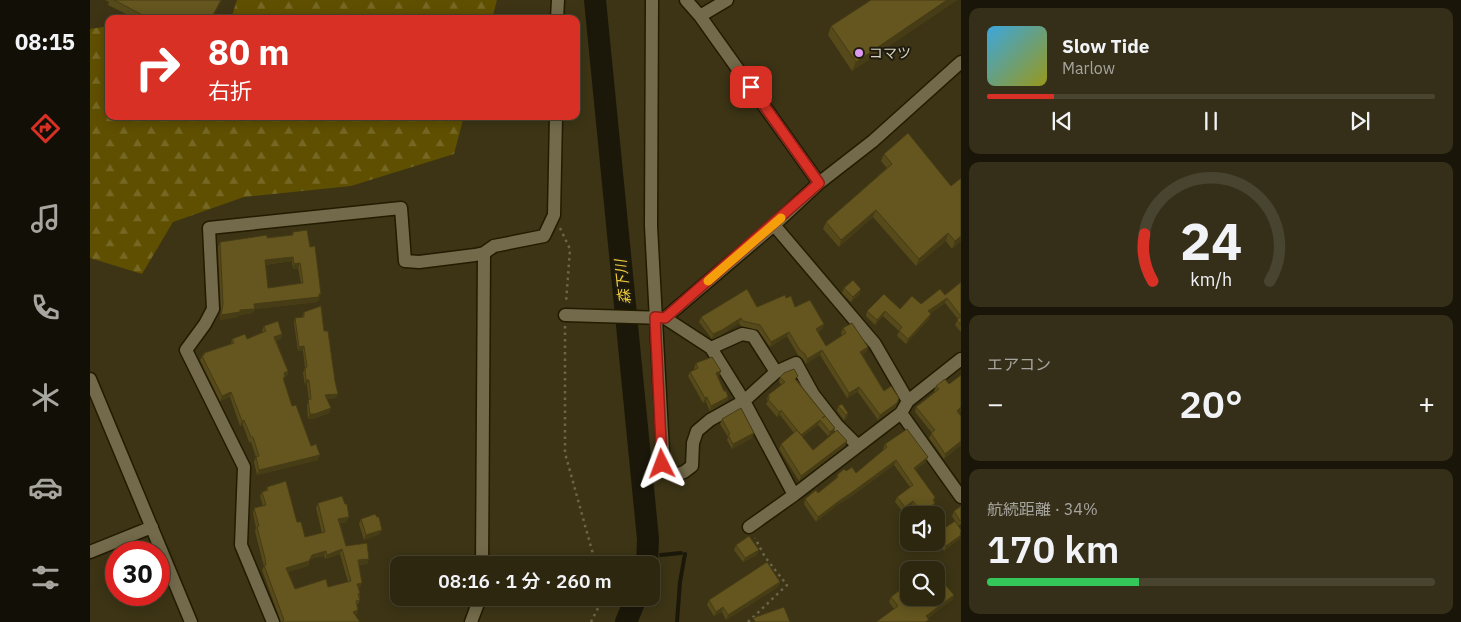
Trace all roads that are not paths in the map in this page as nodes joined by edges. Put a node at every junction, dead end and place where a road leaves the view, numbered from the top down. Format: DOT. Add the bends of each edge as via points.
graph roads {
  1 [pos="558,0"];
  2 [pos="652,0"];
  3 [pos="686,0"];
  4 [pos="727,0"];
  5 [pos="557,15"];
  6 [pos="700,16"];
  7 [pos="961,62"];
  8 [pos="556,120"];
  9 [pos="819,183"];
  10 [pos="774,225"];
  11 [pos="484,253"];
  12 [pos="569,315"];
  13 [pos="656,318"];
  14 [pos="711,348"];
  15 [pos="961,359"];
  16 [pos="776,372"];
  17 [pos="90,379"];
  18 [pos="744,401"];
  19 [pos="908,401"];
  20 [pos="901,413"];
  21 [pos="858,446"];
  22 [pos="794,495"];
  23 [pos="961,497"];
  24 [pos="152,527"];
  25 [pos="749,527"];
  26 [pos="90,552"];
  27 [pos="482,556"];
  28 [pos="477,606"];
  29 [pos="191,622"];
  30 [pos="274,622"];
  31 [pos="472,622"];
  1 -- 5 [label="street"];
  2 -- 13 [label="street" via="650,138"];
  3 -- 6 [label="street"];
  4 -- 6 [label="street"];
  6 -- 9 [label="street"];
  7 -- 9 [label="street"];
  8 -- 11 [label="street" via="554,215 544,236 494,246"];
  9 -- 10 [label="street"];
  10 -- 13 [label="street"];
  10 -- 19 [label="street" via="874,344"];
  11 -- 27 [label="street"];
  11 -- 30 [label="street" via="405,261 400,208 209,228 213,309 186,350 244,467 241,545"];
  12 -- 13 [label="street"];
  13 -- 14 [label="street"];
  13 -- 18 [label="street" via="664,470 675,475 692,466 697,431"];
  14 -- 16 [label="street" via="742,334 753,336"];
  14 -- 18 [label="street"];
  15 -- 19 [label="street"];
  16 -- 18 [label="street"];
  16 -- 21 [label="street" via="796,362 813,394"];
  17 -- 24 [label="street"];
  18 -- 22 [label="street"];
  19 -- 20 [label="street"];
  20 -- 21 [label="street"];
  20 -- 23 [label="street"];
  21 -- 22 [label="street"];
  22 -- 25 [label="street"];
  24 -- 26 [label="street"];
  24 -- 29 [label="street"];
  28 -- 31 [label="street"];
}
